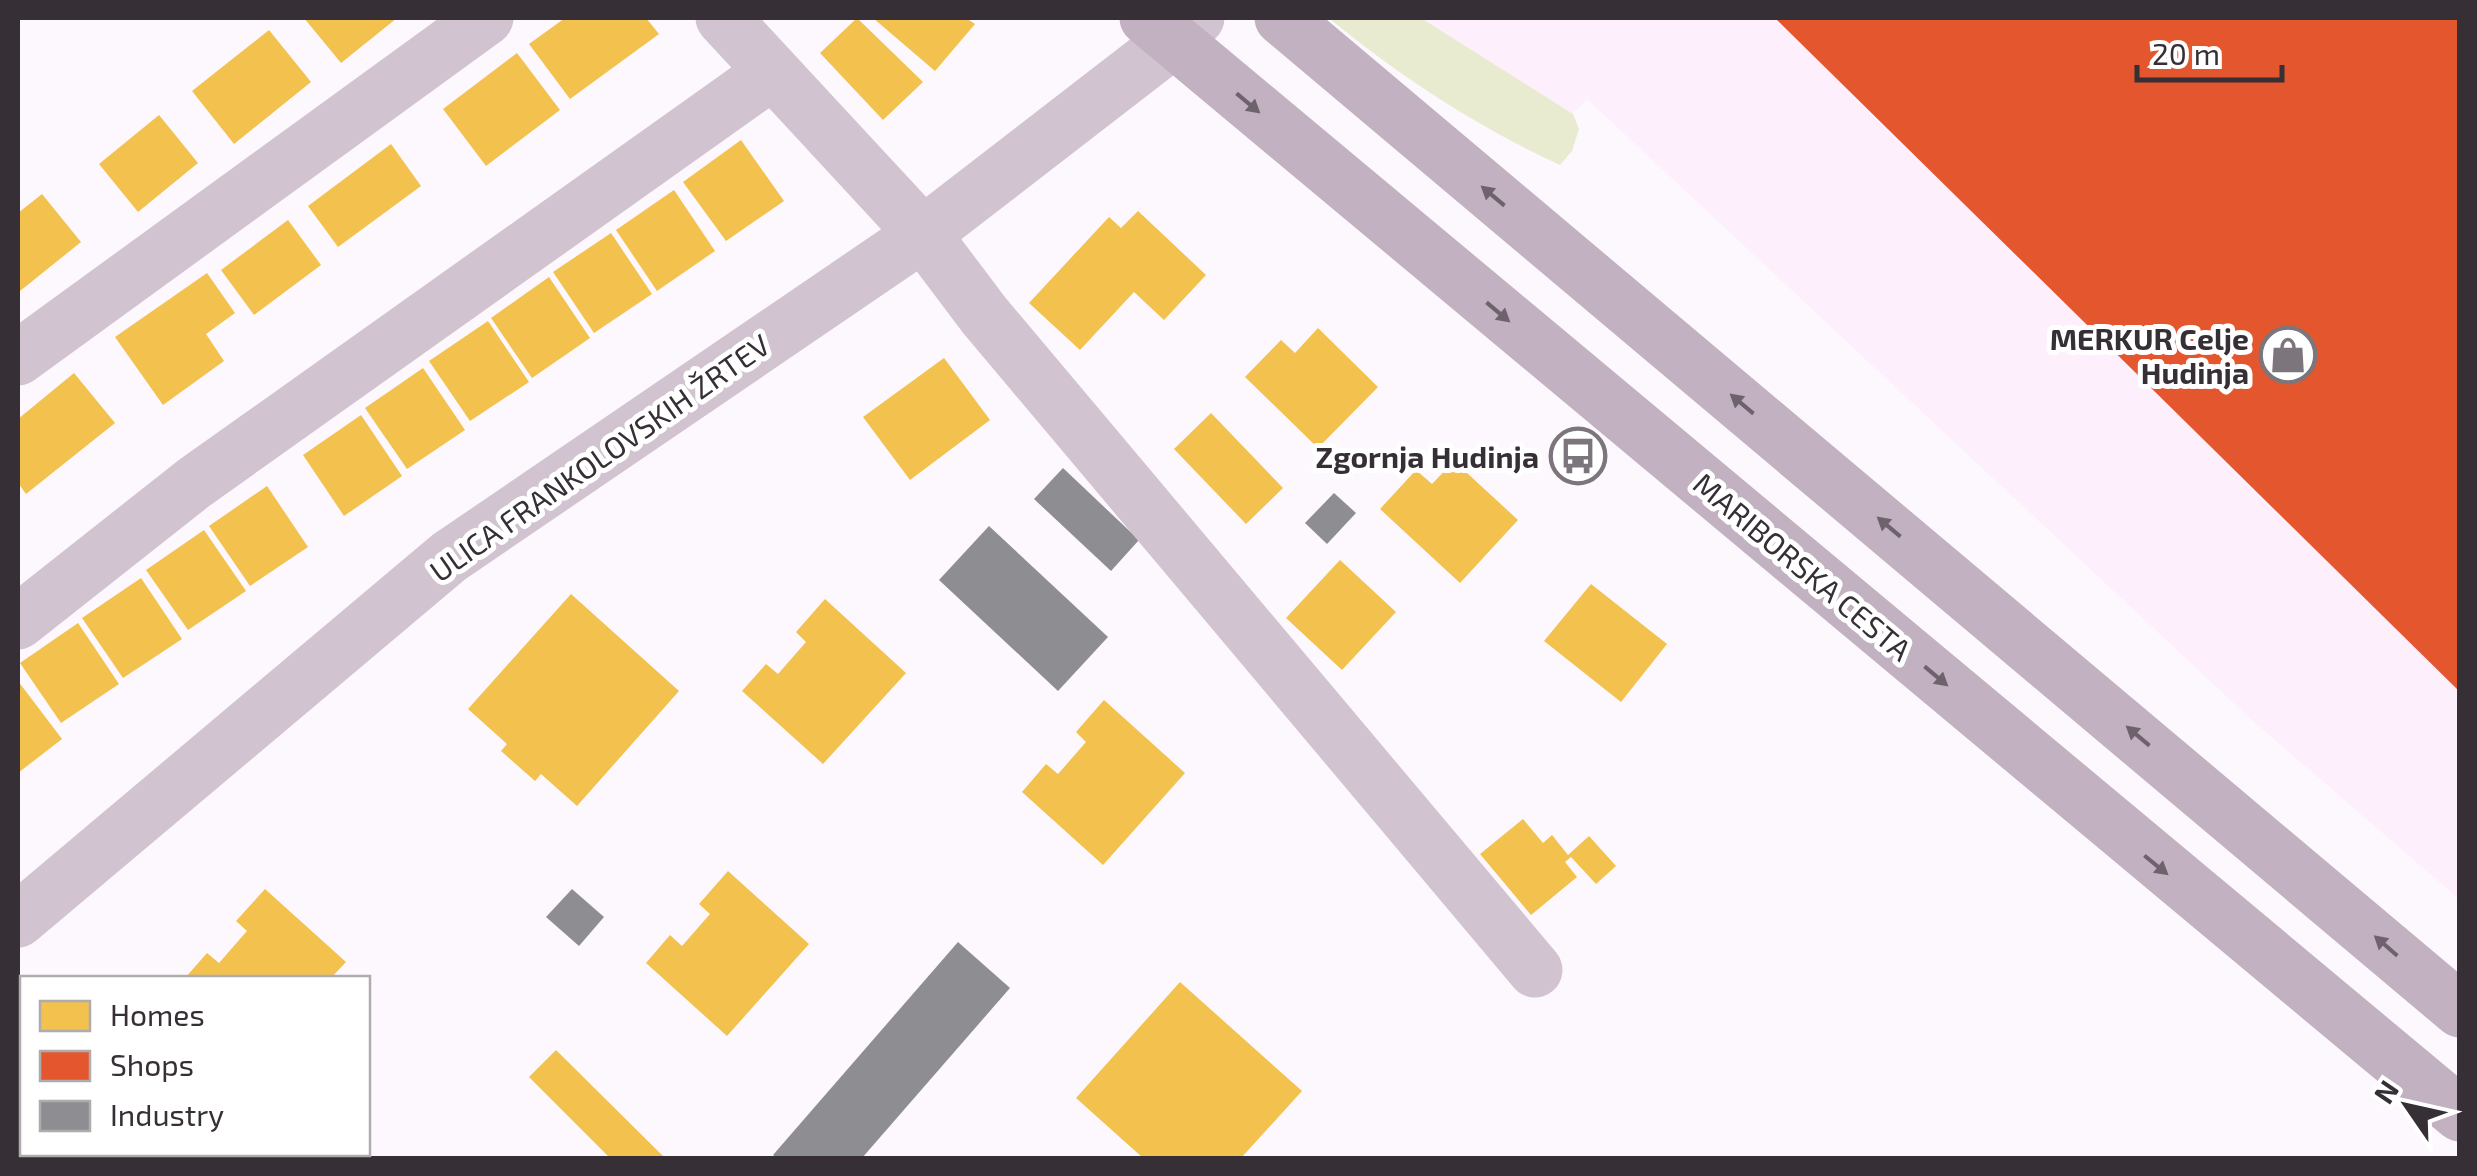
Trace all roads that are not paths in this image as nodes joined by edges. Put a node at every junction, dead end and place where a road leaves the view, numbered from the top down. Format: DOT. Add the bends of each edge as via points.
graph roads {
  1 [pos="486,18"];
  2 [pos="723,18"];
  3 [pos="1282,18"];
  4 [pos="1172,25"];
  5 [pos="771,73"];
  6 [pos="923,234"];
  7 [pos="18,358"];
  8 [pos="18,622"];
  9 [pos="18,920"];
  10 [pos="1535,970"];
  11 [pos="2460,1010"];
  12 [pos="2460,1114"];
  1 -- 7 [label="street"];
  2 -- 5 [label="street"];
  11 -- 3 [label="main road, one-way"];
  4 -- 6 [label="street, ULICA FRANKOLOVSKIH ŽRTEV"];
  4 -- 12 [label="main road, MARIBORSKA CESTA, one-way"];
  5 -- 6 [label="street"];
  5 -- 8 [label="street" via="194,483"];
  6 -- 9 [label="street, ULICA FRANKOLOVSKIH ŽRTEV" via="449,557"];
  6 -- 10 [label="street" via="984,316"];
}
